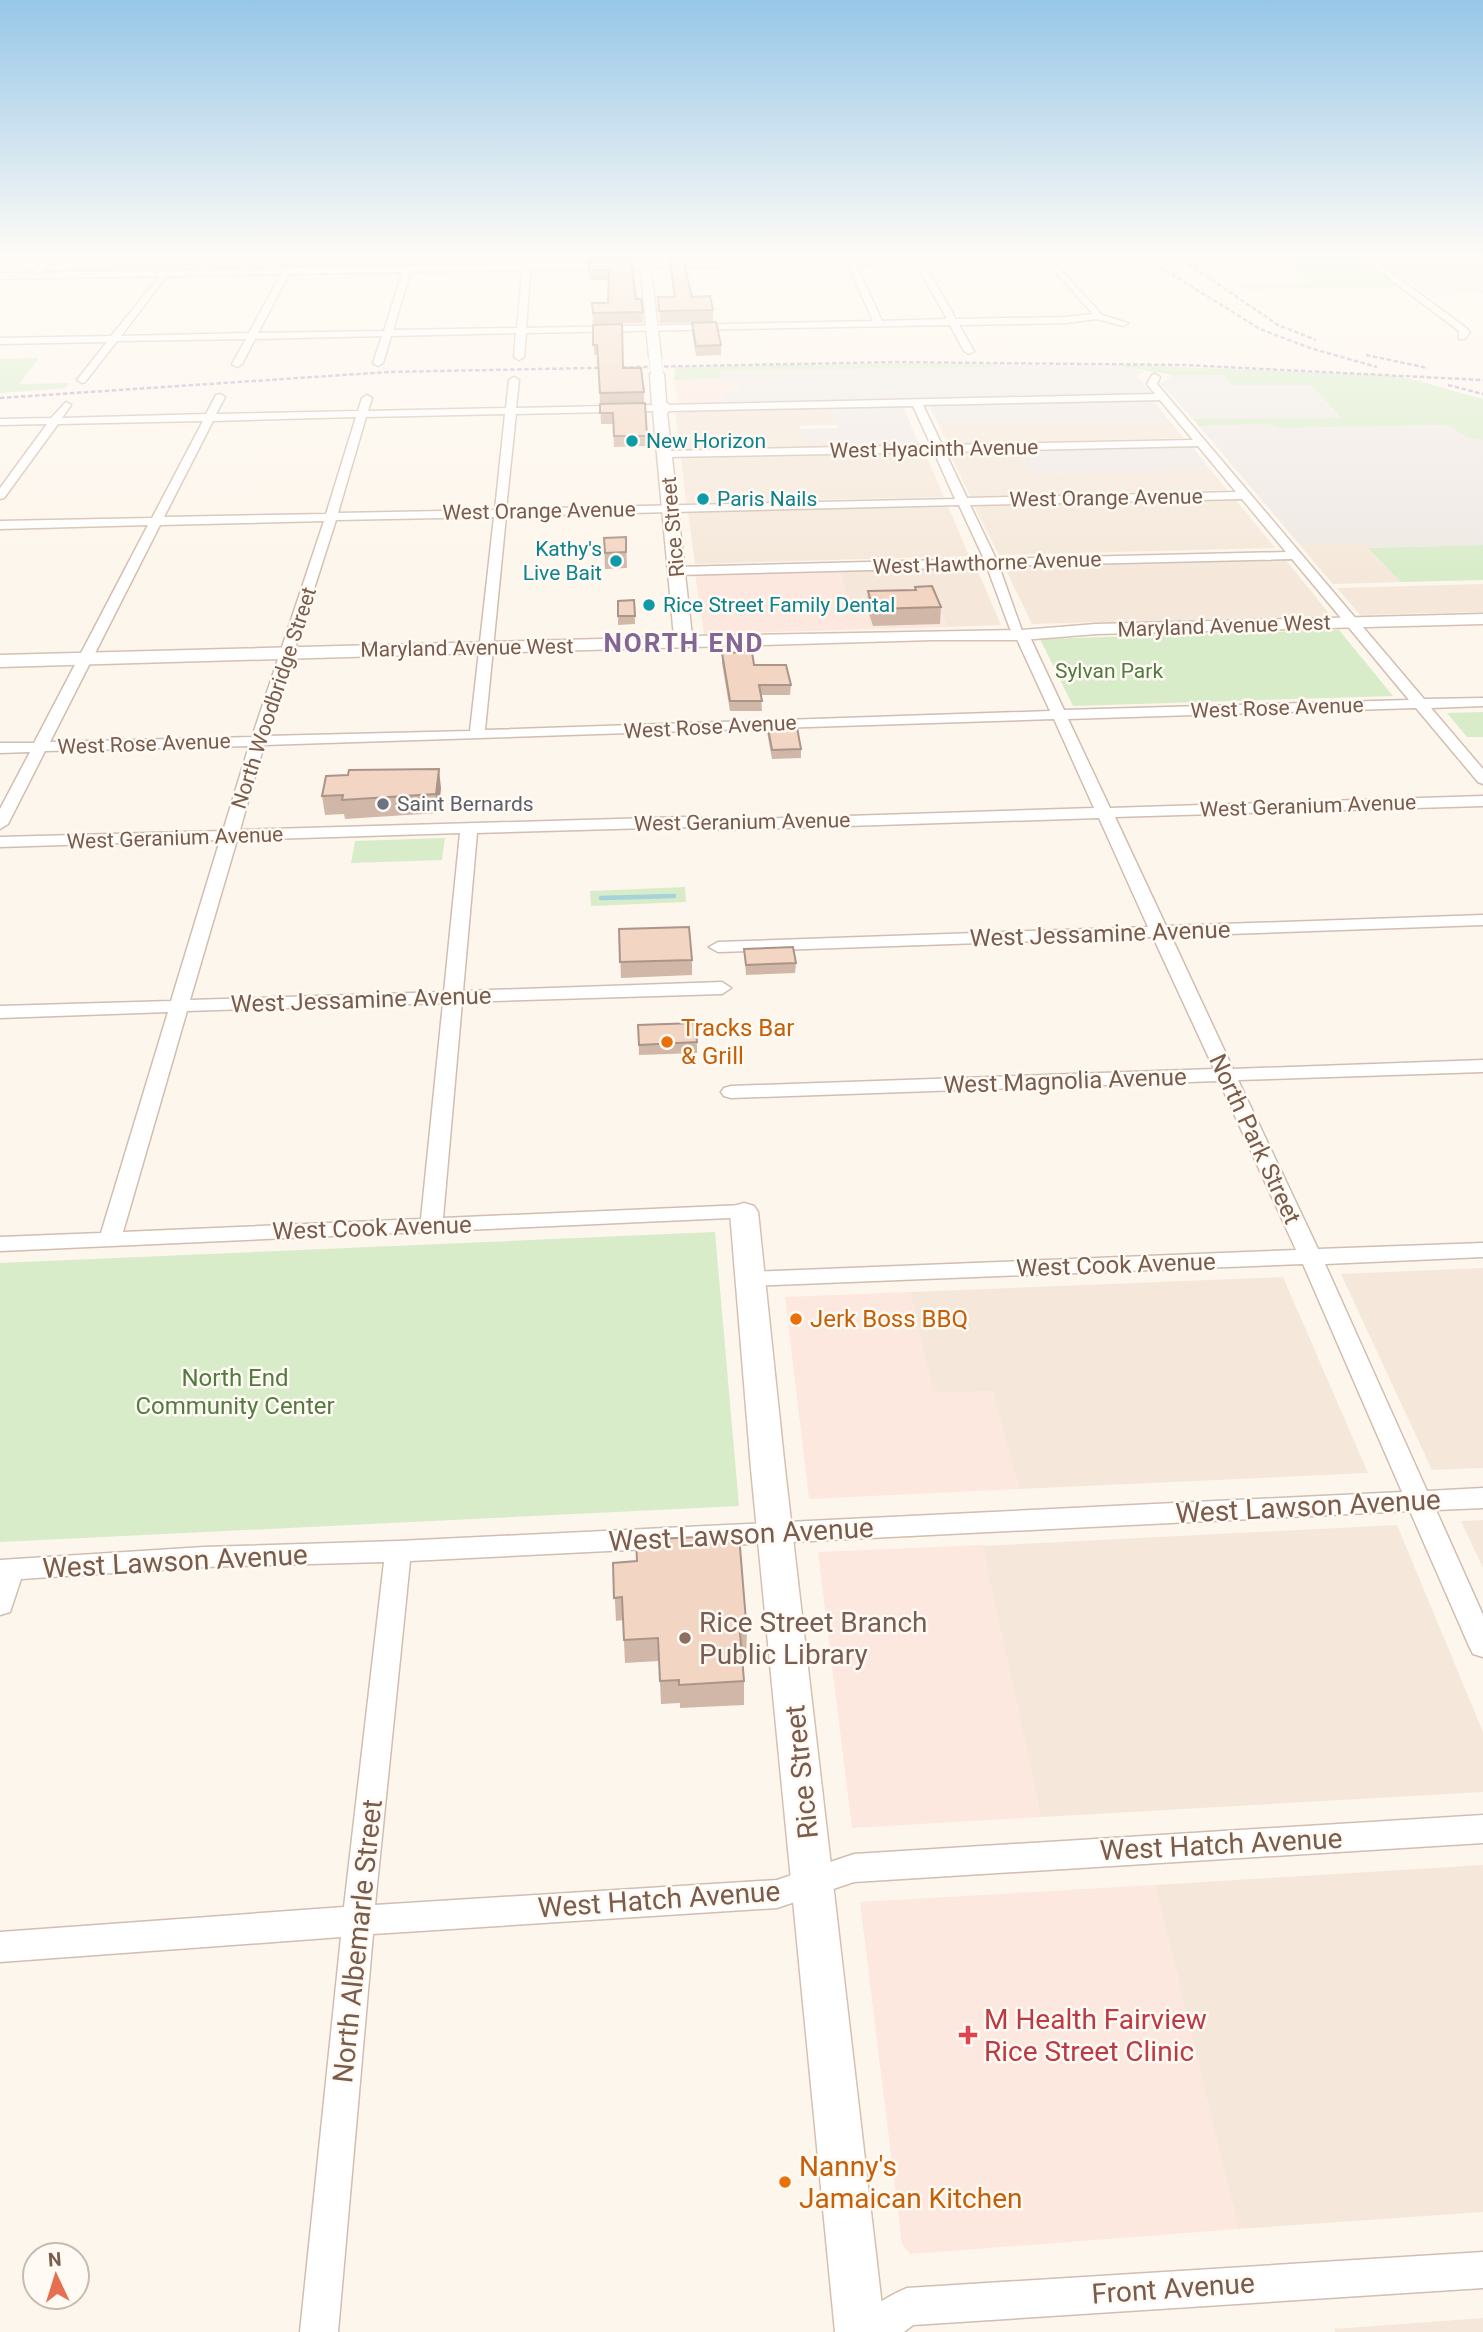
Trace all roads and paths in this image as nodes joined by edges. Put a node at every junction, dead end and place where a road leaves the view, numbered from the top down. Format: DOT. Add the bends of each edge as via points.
graph roads {
  1 [pos="96,361"];
  2 [pos="239,361"];
  3 [pos="656,361"];
  4 [pos="237,365"];
  5 [pos="1154,377"];
  6 [pos="82,380"];
  7 [pos="514,380"];
  8 [pos="220,397"];
  9 [pos="1163,397"];
  10 [pos="367,398"];
  11 [pos="916,402"];
  12 [pos="66,405"];
  13 [pos="660,408"];
  14 [pos="511,411"];
  15 [pos="362,414"];
  16 [pos="209,418"];
  17 [pos="53,421"];
  18 [pos="0,422"];
  19 [pos="1203,443"];
  20 [pos="939,449"];
  21 [pos="666,454"];
  22 [pos="1247,495"];
  23 [pos="0,496"];
  24 [pos="960,501"];
  25 [pos="672,508"];
  26 [pos="500,512"];
  27 [pos="330,516"];
  28 [pos="156,521"];
  29 [pos="0,525"];
  30 [pos="1297,555"];
  31 [pos="990,562"];
  32 [pos="678,571"];
  33 [pos="1483,619"];
  34 [pos="1351,622"];
  35 [pos="1019,632"];
  36 [pos="684,643"];
  37 [pos="485,647"];
  38 [pos="287,652"];
  39 [pos="84,659"];
  40 [pos="0,661"];
  41 [pos="1483,702"];
  42 [pos="1421,704"];
  43 [pos="1060,715"];
  44 [pos="477,735"];
  45 [pos="258,741"];
  46 [pos="38,747"];
  47 [pos="0,748"];
  48 [pos="1483,779"];
  49 [pos="1483,801"];
  50 [pos="1105,813"];
  51 [pos="0,824"];
  52 [pos="469,829"];
  53 [pos="230,836"];
  54 [pos="0,842"];
  55 [pos="1483,920"];
  56 [pos="1160,932"];
  57 [pos="718,947"];
  58 [pos="722,988"];
  59 [pos="452,997"];
  60 [pos="181,1006"];
  61 [pos="0,1012"];
  62 [pos="1483,1066"];
  63 [pos="1225,1075"];
  64 [pos="731,1092"];
  65 [pos="744,1212"];
  66 [pos="431,1226"];
  67 [pos="110,1239"];
  68 [pos="0,1244"];
  69 [pos="1483,1250"];
  70 [pos="1311,1258"];
  71 [pos="749,1279"];
  72 [pos="1483,1498"];
  73 [pos="1419,1501"];
  74 [pos="775,1532"];
  75 [pos="398,1551"];
  76 [pos="5,1570"];
  77 [pos="0,1604"];
  78 [pos="1483,1646"];
  79 [pos="1483,1829"];
  80 [pos="813,1883"];
  81 [pos="358,1921"];
  82 [pos="0,1947"];
  83 [pos="1483,2270"];
  84 [pos="319,2332"];
  85 [pos="860,2332"];
  86 [pos="872,2332"];
  1 -- 6 [label="street"];
  2 -- 4 [label="street"];
  3 -- 13 [label="main road, Rice Street, bridge"];
  5 -- 9 [label="street" via="1152,384"];
  7 -- 14 [label="street"];
  8 -- 16 [label="street"];
  9 -- 11 [label="street"];
  9 -- 19 [label="street"];
  10 -- 15 [label="street, North Woodbridge Street"];
  11 -- 13 [label="street"];
  11 -- 20 [label="street, North Park Street"];
  12 -- 17 [label="street"];
  13 -- 14 [label="street"];
  13 -- 21 [label="main road, Rice Street"];
  14 -- 15 [label="street"];
  14 -- 26 [label="street"];
  15 -- 16 [label="street"];
  15 -- 27 [label="street, North Woodbridge Street"];
  16 -- 17 [label="street"];
  16 -- 28 [label="street"];
  17 -- 18 [label="street"];
  17 -- 23 [label="street"];
  19 -- 20 [label="street, West Hyacinth Avenue"];
  19 -- 22 [label="street"];
  20 -- 21 [label="street, West Hyacinth Avenue"];
  20 -- 24 [label="street, North Park Street"];
  21 -- 25 [label="main road, Rice Street"];
  22 -- 24 [label="street, West Orange Avenue"];
  22 -- 30 [label="street"];
  24 -- 25 [label="street, West Orange Avenue"];
  24 -- 31 [label="street, North Park Street"];
  25 -- 26 [label="street, West Orange Avenue"];
  25 -- 32 [label="main road, Rice Street"];
  26 -- 27 [label="street, West Orange Avenue"];
  26 -- 37 [label="street"];
  27 -- 28 [label="street, West Orange Avenue"];
  27 -- 38 [label="street, North Woodbridge Street"];
  28 -- 29 [label="street, West Orange Avenue"];
  28 -- 39 [label="street"];
  30 -- 31 [label="street, West Hawthorne Avenue"];
  30 -- 34 [label="street"];
  31 -- 32 [label="street, West Hawthorne Avenue"];
  31 -- 35 [label="street, North Park Street"];
  32 -- 36 [label="main road, Rice Street"];
  33 -- 34 [label="main road, Maryland Avenue West"];
  34 -- 35 [label="main road, Maryland Avenue West"];
  34 -- 42 [label="street"];
  35 -- 36 [label="main road, Maryland Avenue West"];
  35 -- 43 [label="street, North Park Street"];
  36 -- 37 [label="main road, Maryland Avenue West"];
  37 -- 38 [label="main road, Maryland Avenue West"];
  37 -- 44 [label="street"];
  38 -- 39 [label="main road, Maryland Avenue West"];
  38 -- 45 [label="street, North Woodbridge Street"];
  39 -- 40 [label="main road, Maryland Avenue West"];
  39 -- 46 [label="street"];
  41 -- 42 [label="street, West Rose Avenue"];
  42 -- 43 [label="street, West Rose Avenue"];
  42 -- 48 [label="street"];
  43 -- 44 [label="street, West Rose Avenue"];
  43 -- 50 [label="street, North Park Street"];
  44 -- 45 [label="street, West Rose Avenue"];
  45 -- 46 [label="street, West Rose Avenue"];
  45 -- 53 [label="street, North Woodbridge Street"];
  46 -- 47 [label="street, West Rose Avenue"];
  46 -- 51 [label="street"];
  49 -- 50 [label="street, West Geranium Avenue"];
  50 -- 52 [label="street, West Geranium Avenue"];
  50 -- 56 [label="street, North Park Street"];
  52 -- 53 [label="street, West Geranium Avenue"];
  52 -- 59 [label="street"];
  53 -- 54 [label="street, West Geranium Avenue"];
  53 -- 60 [label="street, North Woodbridge Street"];
  55 -- 56 [label="street, West Jessamine Avenue"];
  56 -- 57 [label="street, West Jessamine Avenue"];
  56 -- 63 [label="street, North Park Street"];
  58 -- 59 [label="street, West Jessamine Avenue"];
  59 -- 60 [label="street, West Jessamine Avenue"];
  59 -- 66 [label="street"];
  60 -- 61 [label="street, West Jessamine Avenue"];
  60 -- 67 [label="street, North Woodbridge Street"];
  62 -- 63 [label="street, West Magnolia Avenue"];
  63 -- 64 [label="street, West Magnolia Avenue"];
  63 -- 70 [label="street, North Park Street"];
  65 -- 66 [label="street, West Cook Avenue"];
  65 -- 71 [label="main road, Rice Street"];
  66 -- 67 [label="street, West Cook Avenue"];
  67 -- 68 [label="street, West Cook Avenue"];
  69 -- 70 [label="street, West Cook Avenue"];
  70 -- 71 [label="street, West Cook Avenue"];
  70 -- 73 [label="street, North Park Street"];
  71 -- 74 [label="main road, Rice Street"];
  72 -- 73 [label="street, West Lawson Avenue"];
  73 -- 74 [label="street, West Lawson Avenue"];
  73 -- 78 [label="street, North Park Street"];
  74 -- 75 [label="street, West Lawson Avenue"];
  74 -- 80 [label="main road, Rice Street"];
  75 -- 76 [label="street, West Lawson Avenue"];
  75 -- 81 [label="street, North Albemarle Street"];
  76 -- 77 [label="street"];
  79 -- 80 [label="street, West Hatch Avenue" via="853,1868"];
  80 -- 81 [label="street, West Hatch Avenue" via="777,1894"];
  80 -- 85 [label="main road, Rice Street"];
  81 -- 82 [label="street, West Hatch Avenue"];
  81 -- 84 [label="street, North Albemarle Street"];
  83 -- 86 [label="street, Front Avenue" via="907,2307"];
}
